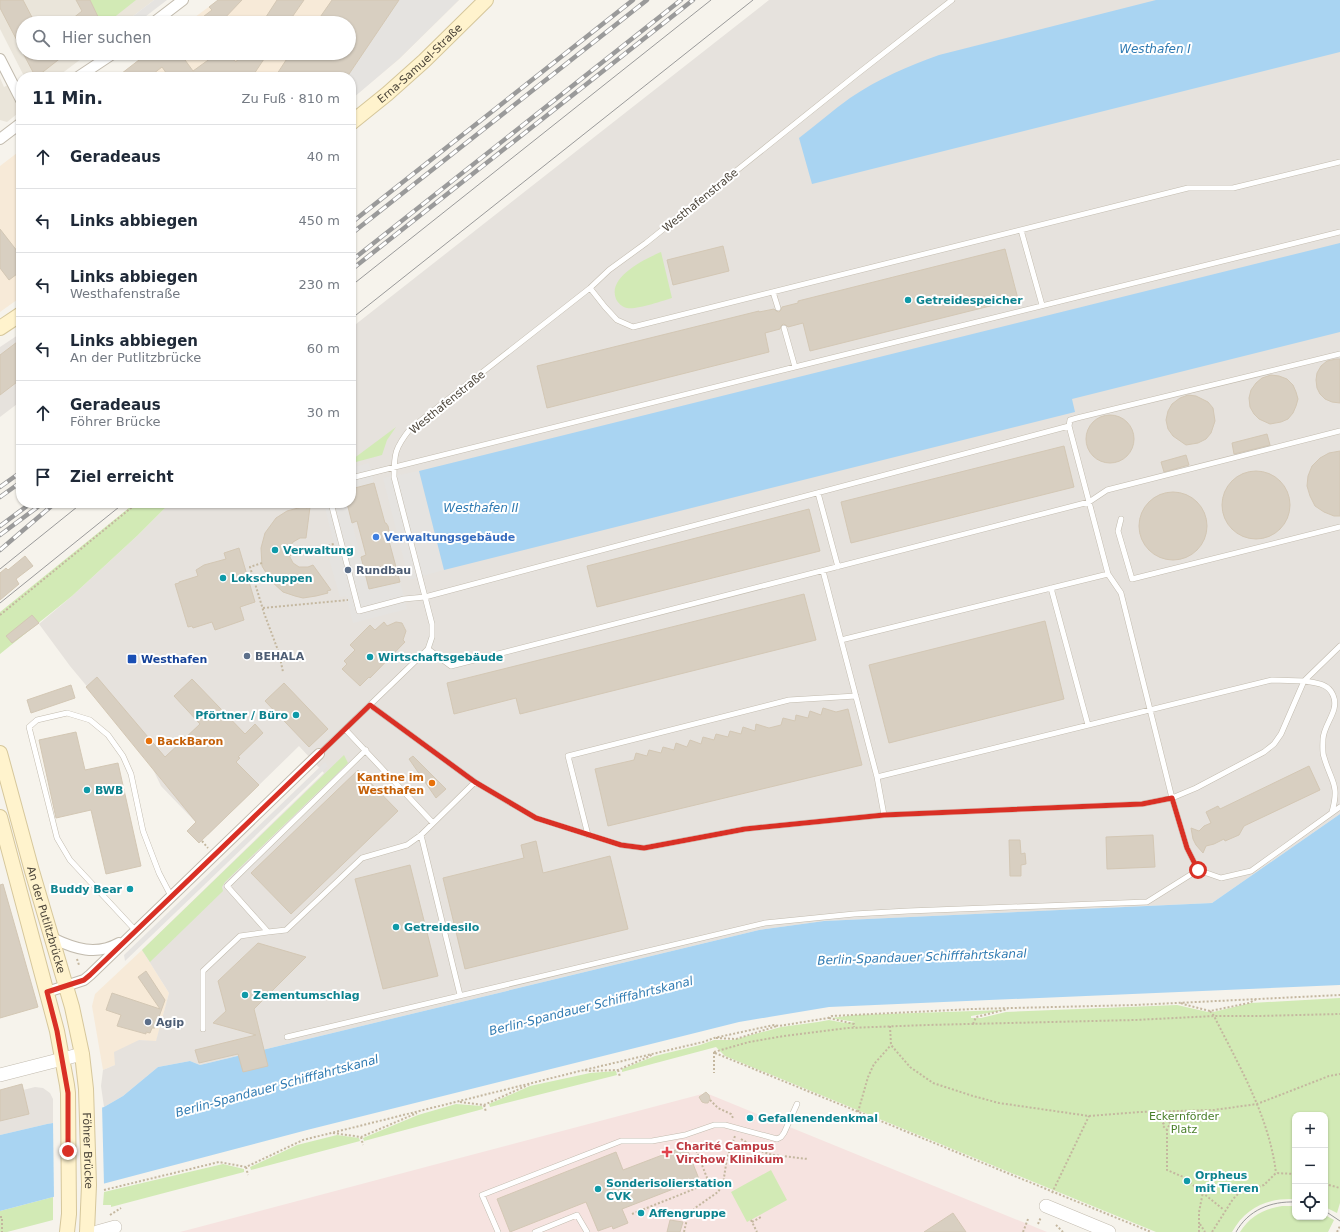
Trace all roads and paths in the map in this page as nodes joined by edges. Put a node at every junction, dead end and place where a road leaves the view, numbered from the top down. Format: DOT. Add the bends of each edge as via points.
graph roads {
  1 [pos="183,0"];
  2 [pos="486,0"];
  3 [pos="952,0"];
  4 [pos="162,16"];
  5 [pos="0,59"];
  6 [pos="104,60"];
  7 [pos="86,72"];
  8 [pos="16,90"];
  9 [pos="356,119"];
  10 [pos="16,127"];
  11 [pos="0,139"];
  12 [pos="1340,162"];
  13 [pos="1021,230"];
  14 [pos="1340,232"];
  15 [pos="590,288"];
  16 [pos="774,292"];
  17 [pos="1042,306"];
  18 [pos="778,308"];
  19 [pos="16,317"];
  20 [pos="0,328"];
  21 [pos="784,328"];
  22 [pos="1340,354"];
  23 [pos="795,366"];
  24 [pos="1069,426"];
  25 [pos="1340,431"];
  26 [pos="394,467"];
  27 [pos="356,477"];
  28 [pos="818,493"];
  29 [pos="1089,502"];
  30 [pos="131,508"];
  31 [pos="331,508"];
  32 [pos="1121,518"];
  33 [pos="1340,527"];
  34 [pos="341,542"];
  35 [pos="289,555"];
  36 [pos="262,564"];
  37 [pos="838,567"];
  38 [pos="823,571"];
  39 [pos="1108,574"];
  40 [pos="1051,588"];
  41 [pos="425,597"];
  42 [pos="355,599"];
  43 [pos="263,608"];
  44 [pos="0,616"];
  45 [pos="841,640"];
  46 [pos="1340,646"];
  47 [pos="428,649"];
  48 [pos="283,672"];
  49 [pos="1304,681"];
  50 [pos="856,696"];
  51 [pos="370,705"];
  52 [pos="1150,710"];
  53 [pos="1088,725"];
  54 [pos="345,729"];
  55 [pos="366,750"];
  56 [pos="0,753"];
  57 [pos="319,754"];
  58 [pos="877,776"];
  59 [pos="475,782"];
  60 [pos="1172,798"];
  61 [pos="1340,807"];
  62 [pos="1332,812"];
  63 [pos="884,815"];
  64 [pos="0,817"];
  65 [pos="433,823"];
  66 [pos="588,834"];
  67 [pos="421,835"];
  68 [pos="1198,870"];
  69 [pos="171,896"];
  70 [pos="136,931"];
  71 [pos="268,932"];
  72 [pos="52,938"];
  73 [pos="126,939"];
  74 [pos="77,957"];
  75 [pos="79,965"];
  76 [pos="66,986"];
  77 [pos="47,992"];
  78 [pos="460,995"];
  79 [pos="1340,995"];
  80 [pos="1259,998"];
  81 [pos="1180,1002"];
  82 [pos="1011,1008"];
  83 [pos="1210,1011"];
  84 [pos="1340,1014"];
  85 [pos="1214,1016"];
  86 [pos="828,1018"];
  87 [pos="973,1024"];
  88 [pos="779,1026"];
  89 [pos="890,1026"];
  90 [pos="854,1028"];
  91 [pos="203,1029"];
  92 [pos="287,1037"];
  93 [pos="714,1038"];
  94 [pos="736,1039"];
  95 [pos="738,1045"];
  96 [pos="891,1045"];
  97 [pos="714,1052"];
  98 [pos="654,1053"];
  99 [pos="82,1054"];
  100 [pos="62,1059"];
  101 [pos="584,1070"];
  102 [pos="618,1070"];
  103 [pos="714,1073"];
  104 [pos="1340,1074"];
  105 [pos="0,1075"];
  106 [pos="620,1077"];
  107 [pos="533,1083"];
  108 [pos="86,1089"];
  109 [pos="68,1093"];
  110 [pos="458,1102"];
  111 [pos="797,1104"];
  112 [pos="1257,1104"];
  113 [pos="484,1105"];
  114 [pos="420,1111"];
  115 [pos="1166,1111"];
  116 [pos="486,1112"];
  117 [pos="858,1112"];
  118 [pos="1089,1116"];
  119 [pos="1166,1120"];
  120 [pos="1167,1130"];
  121 [pos="331,1133"];
  122 [pos="684,1135"];
  123 [pos="361,1137"];
  124 [pos="363,1146"];
  125 [pos="808,1159"];
  126 [pos="246,1167"];
  127 [pos="1276,1173"];
  128 [pos="1292,1174"];
  129 [pos="248,1176"];
  130 [pos="1328,1185"];
  131 [pos="1340,1188"];
  132 [pos="104,1190"];
  133 [pos="1052,1192"];
  134 [pos="1203,1192"];
  135 [pos="1046,1206"];
  136 [pos="1224,1210"];
  137 [pos="632,1214"];
  138 [pos="0,1217"];
  139 [pos="761,1217"];
  140 [pos="1028,1219"];
  141 [pos="1199,1223"];
  142 [pos="1340,1226"];
  143 [pos="115,1227"];
  144 [pos="2,1232"];
  145 [pos="67,1232"];
  146 [pos="88,1232"];
  147 [pos="97,1232"];
  148 [pos="498,1232"];
  149 [pos="535,1232"];
  150 [pos="587,1232"];
  151 [pos="684,1232"];
  152 [pos="757,1232"];
  153 [pos="1023,1232"];
  154 [pos="1109,1232"];
  155 [pos="1150,1232"];
  156 [pos="1199,1232"];
  157 [pos="1205,1232"];
  158 [pos="1212,1232"];
  159 [pos="1337,1232"];
  1 -- 4 [label="street"];
  2 -- 9 [label="main road, Erna-Samuel-Straße" via="424,61"];
  3 -- 15 [label="lane, Westhafenstraße" via="609,270"];
  5 -- 8 [label="street"];
  6 -- 7 [label="street"];
  10 -- 11 [label="street"];
  12 -- 13 [label="lane" via="1233,188 1188,188"];
  13 -- 16 [label="lane"];
  13 -- 17 [label="lane"];
  14 -- 17 [label="lane"];
  15 -- 16 [label="lane" via="617,320 633,326"];
  15 -- 26 [label="lane, Westhafenstraße" via="410,430 400,442 395,454"];
  16 -- 18 [label="lane"];
  17 -- 23 [label="lane"];
  19 -- 20 [label="main road"];
  21 -- 23 [label="lane"];
  22 -- 24 [label="lane" via="1077,418 1070,420"];
  23 -- 26 [label="lane"];
  24 -- 28 [label="lane"];
  24 -- 29 [label="lane"];
  25 -- 29 [label="lane" via="1107,490"];
  26 -- 27 [label="lane"];
  26 -- 41 [label="lane, Westhafenstraße" via="394,478"];
  28 -- 37 [label="lane"];
  28 -- 41 [label="lane"];
  29 -- 37 [label="lane"];
  29 -- 39 [label="lane"];
  30 -- 44 [label="path"];
  31 -- 34 [label="lane"];
  32 -- 33 [label="lane" via="1118,531 1132,579"];
  34 -- 35 [label="path"];
  34 -- 42 [label="lane"];
  36 -- 43 [label="path" via="250,567"];
  37 -- 38 [label="lane"];
  38 -- 45 [label="lane"];
  38 -- 47 [label="lane" via="451,666"];
  39 -- 40 [label="lane"];
  39 -- 52 [label="lane" via="1121,593"];
  40 -- 45 [label="lane"];
  40 -- 53 [label="lane"];
  41 -- 42 [label="lane" via="404,599 358,611"];
  41 -- 47 [label="lane, Westhafenstraße" via="432,624"];
  42 -- 43 [label="path"];
  43 -- 48 [label="path"];
  45 -- 50 [label="lane"];
  46 -- 49 [label="lane"];
  47 -- 51 [label="lane"];
  49 -- 52 [label="lane" via="1272,680"];
  49 -- 60 [label="lane" via="1281,734 1269,748 1196,788"];
  49 -- 62 [label="lane" via="1323,685 1334,697 1335,708 1324,732 1323,748 1323,756 1335,781 1336,799"];
  50 -- 58 [label="lane"];
  50 -- 66 [label="lane" via="789,700 568,756"];
  51 -- 54 [label="lane"];
  51 -- 59 [label="lane"];
  52 -- 53 [label="lane"];
  52 -- 60 [label="lane"];
  53 -- 58 [label="lane"];
  54 -- 55 [label="lane"];
  54 -- 57 [label="lane"];
  55 -- 65 [label="lane"];
  55 -- 71 [label="lane" via="227,886"];
  56 -- 72 [label="main road, An der Putlitzbrücke"];
  57 -- 69 [label="street"];
  58 -- 63 [label="lane"];
  59 -- 65 [label="lane"];
  59 -- 66 [label="lane" via="536,818"];
  60 -- 63 [label="lane" via="1142,804"];
  60 -- 68 [label="lane" via="1187,848"];
  61 -- 62 [label="lane"];
  62 -- 68 [label="lane" via="1251,871 1221,878"];
  63 -- 66 [label="lane" via="745,829 644,848 621,845"];
  64 -- 77 [label="main road, An der Putlitzbrücke"];
  65 -- 67 [label="lane"];
  67 -- 71 [label="lane" via="407,845 362,858 286,930"];
  67 -- 78 [label="lane"];
  68 -- 78 [label="lane" via="1147,902 908,911 765,922"];
  69 -- 70 [label="street"];
  69 -- 70 [label="lane" via="143,831 131,774 123,756 108,735 90,720 67,713 37,720 29,727 57,838 70,860"];
  70 -- 73 [label="street"];
  71 -- 91 [label="lane" via="240,936 203,971"];
  72 -- 73 [label="street" via="74,948 92,950 104,949"];
  72 -- 76 [label="main road, An der Putlitzbrücke"];
  73 -- 76 [label="street" via="84,980"];
  74 -- 75 [label="path"];
  76 -- 77 [label="street"];
  76 -- 99 [label="main road, An der Putlitzbrücke"];
  77 -- 100 [label="main road, An der Putlitzbrücke"];
  78 -- 92 [label="lane"];
  79 -- 80 [label="path"];
  80 -- 81 [label="path"];
  80 -- 83 [label="path" via="1249,1003"];
  81 -- 82 [label="path"];
  81 -- 83 [label="path"];
  82 -- 86 [label="path"];
  82 -- 87 [label="path" via="976,1017"];
  83 -- 85 [label="path"];
  84 -- 85 [label="path"];
  85 -- 87 [label="path"];
  85 -- 112 [label="path"];
  86 -- 88 [label="path"];
  86 -- 90 [label="path" via="854,1024"];
  87 -- 89 [label="path"];
  88 -- 93 [label="path"];
  88 -- 94 [label="path"];
  89 -- 90 [label="path"];
  89 -- 96 [label="path"];
  90 -- 95 [label="path" via="814,1031"];
  93 -- 94 [label="path"];
  93 -- 98 [label="path"];
  94 -- 95 [label="path"];
  95 -- 97 [label="path"];
  96 -- 117 [label="path" via="874,1064"];
  96 -- 118 [label="path" via="910,1067 933,1083 999,1103"];
  97 -- 103 [label="path"];
  97 -- 117 [label="path"];
  98 -- 101 [label="path"];
  98 -- 102 [label="path"];
  99 -- 100 [label="street"];
  99 -- 108 [label="main road, An der Putlitzbrücke"];
  100 -- 105 [label="street"];
  100 -- 109 [label="main road, An der Putlitzbrücke"];
  101 -- 102 [label="path"];
  101 -- 107 [label="path"];
  102 -- 106 [label="path"];
  104 -- 112 [label="path"];
  107 -- 110 [label="path"];
  107 -- 113 [label="path"];
  108 -- 146 [label="main road, Föhrer Brücke"];
  109 -- 145 [label="main road, Föhrer Brücke"];
  110 -- 113 [label="path"];
  110 -- 114 [label="path"];
  111 -- 122 [label="lane" via="784,1134 777,1139 725,1125 714,1125"];
  112 -- 115 [label="path" via="1214,1110"];
  112 -- 127 [label="path" via="1274,1154"];
  113 -- 116 [label="path"];
  114 -- 121 [label="path"];
  114 -- 123 [label="path"];
  115 -- 118 [label="path"];
  115 -- 119 [label="path"];
  117 -- 133 [label="path"];
  118 -- 133 [label="path"];
  119 -- 120 [label="path" via="1170,1123"];
  119 -- 120 [label="path" via="1163,1126"];
  120 -- 134 [label="path" via="1168,1170 1188,1179"];
  121 -- 123 [label="path"];
  121 -- 126 [label="path" via="303,1140"];
  122 -- 137 [label="path" via="691,1139 709,1183"];
  122 -- 148 [label="lane" via="652,1141 621,1141 482,1196"];
  123 -- 124 [label="path"];
  125 -- 151 [label="path" via="763,1152 735,1135 727,1158 723,1184 718,1192 694,1208 687,1218"];
  126 -- 129 [label="path"];
  126 -- 132 [label="path" via="220,1162"];
  127 -- 128 [label="path"];
  127 -- 136 [label="path" via="1264,1184 1240,1193"];
  130 -- 131 [label="path"];
  133 -- 135 [label="path"];
  133 -- 155 [label="path"];
  134 -- 136 [label="path"];
  134 -- 141 [label="path"];
  135 -- 154 [label="street"];
  136 -- 158 [label="path"];
  138 -- 144 [label="path" via="2,1216"];
  139 -- 152 [label="path" via="751,1221"];
  140 -- 153 [label="path"];
  141 -- 156 [label="path"];
  141 -- 157 [label="path"];
  142 -- 159 [label="path"];
  143 -- 147 [label="street"];
  149 -- 150 [label="lane" via="577,1215"];
}
